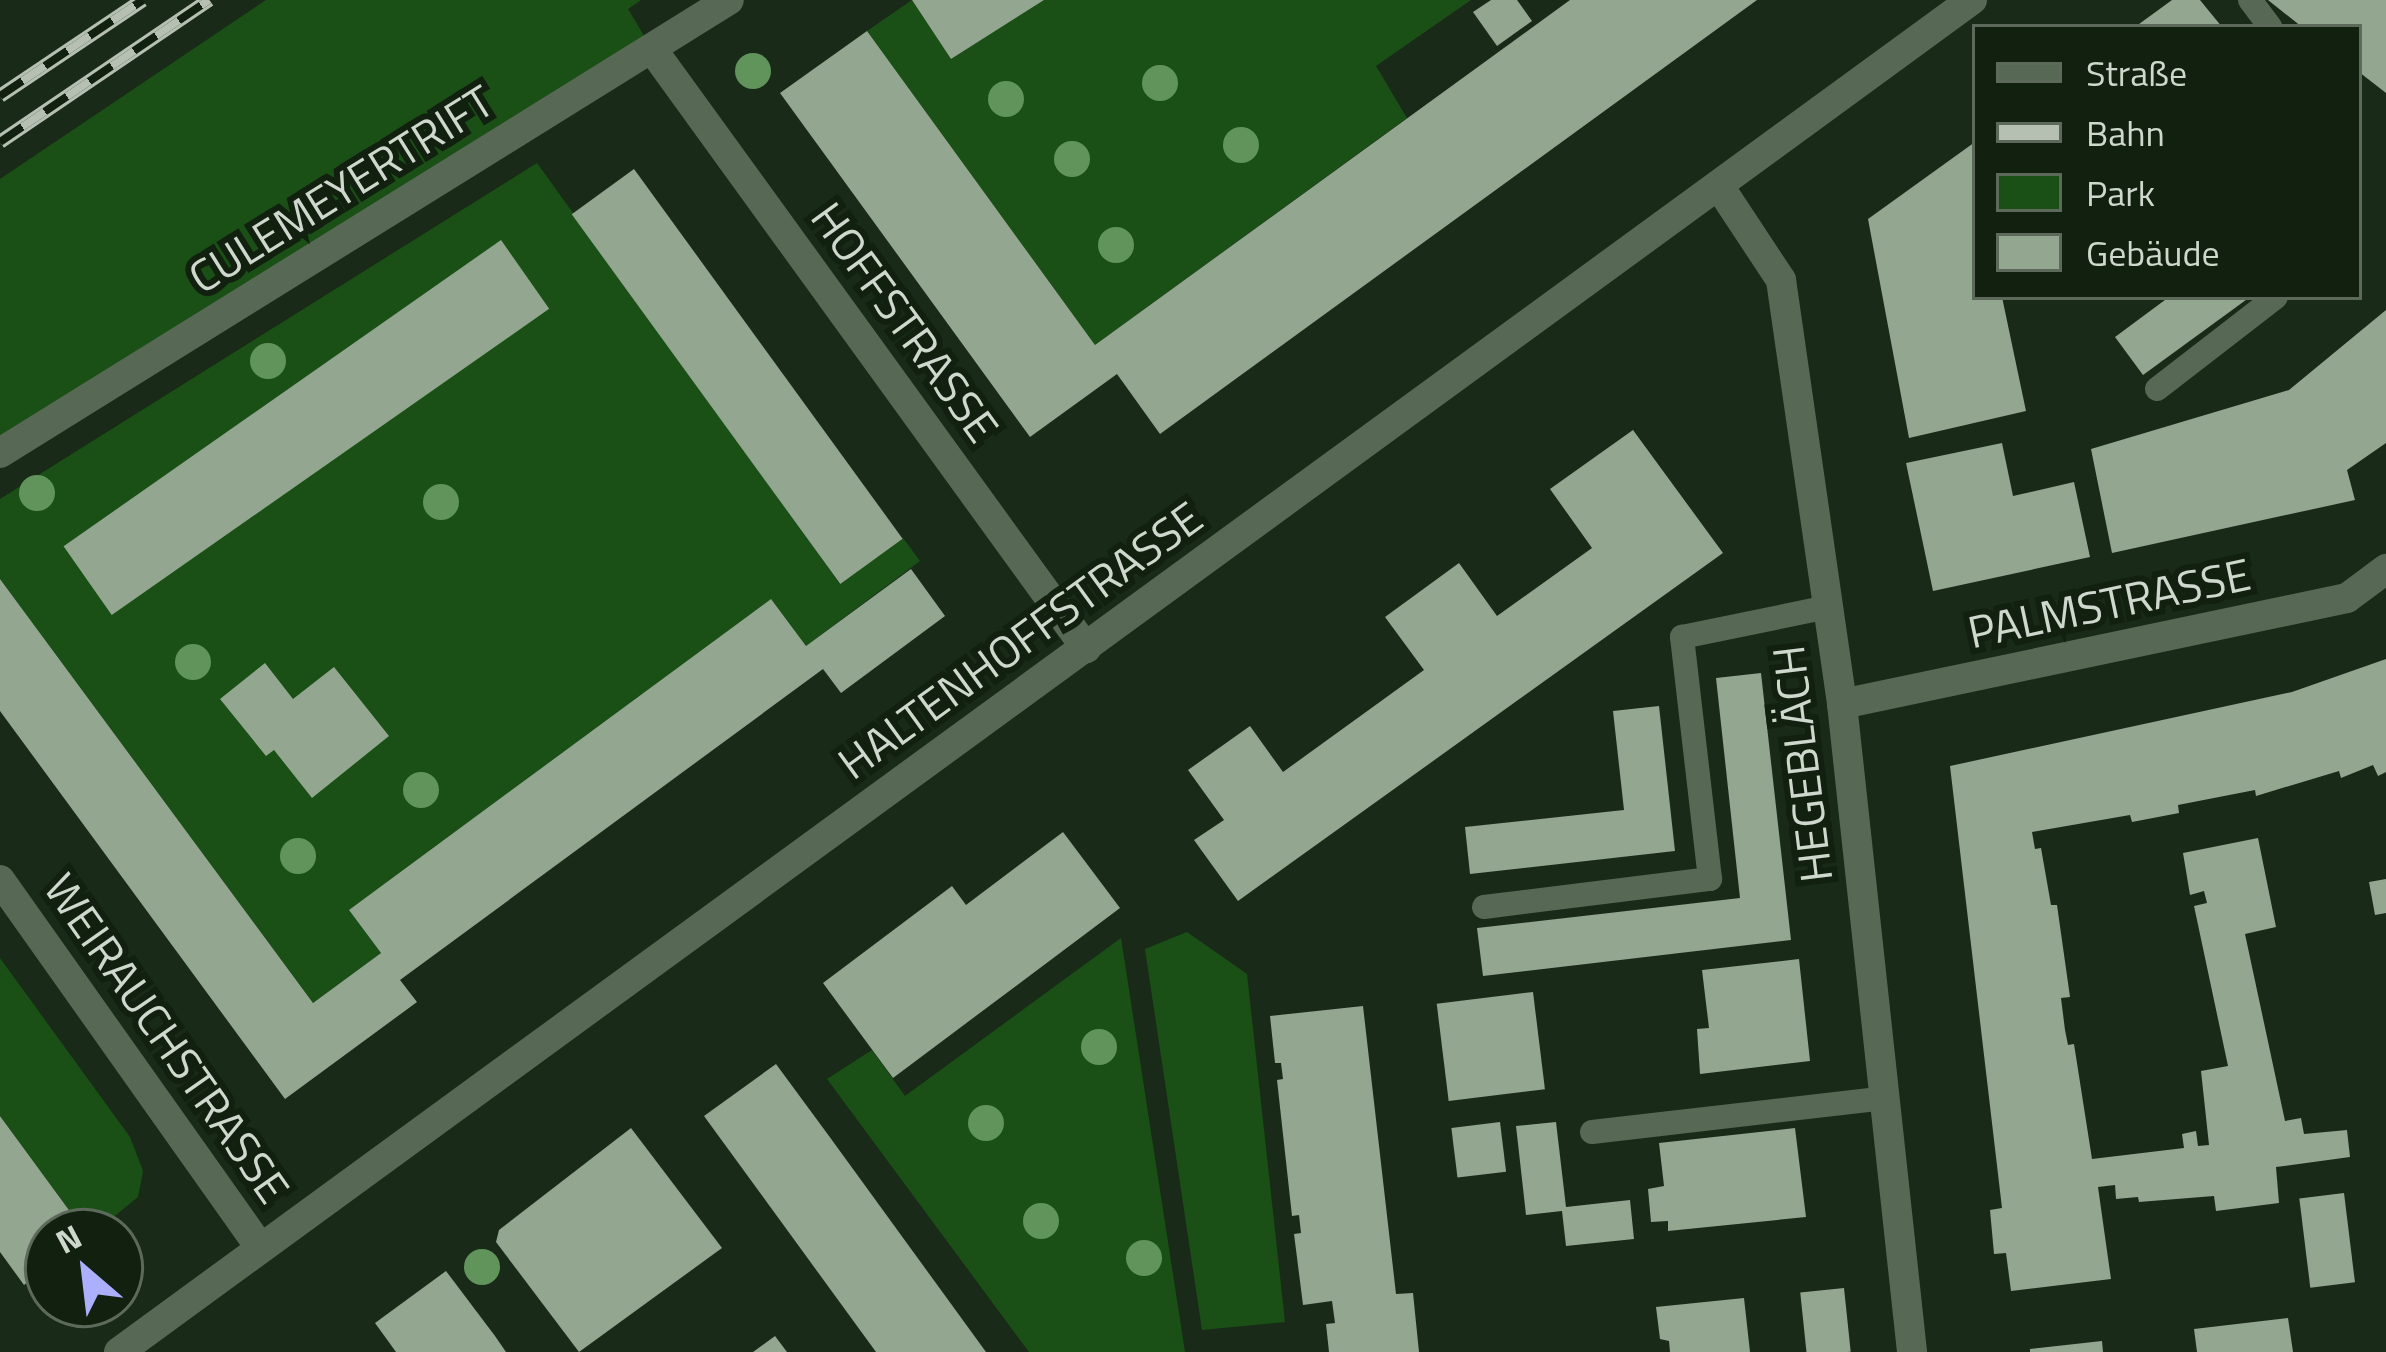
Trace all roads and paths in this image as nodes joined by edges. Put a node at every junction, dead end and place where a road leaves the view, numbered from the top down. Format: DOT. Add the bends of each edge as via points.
graph roads {
  1 [pos="729,0"];
  2 [pos="1972,0"];
  3 [pos="652,49"];
  4 [pos="1719,186"];
  5 [pos="2272,300"];
  6 [pos="2157,389"];
  7 [pos="0,453"];
  8 [pos="2386,569"];
  9 [pos="1828,607"];
  10 [pos="1086,648"];
  11 [pos="1842,704"];
  12 [pos="0,880"];
  13 [pos="1484,908"];
  14 [pos="1885,1098"];
  15 [pos="1592,1132"];
  16 [pos="261,1248"];
  17 [pos="119,1352"];
  18 [pos="1912,1352"];
  1 -- 3 [label="street, CULEMEYERTRIFT"];
  2 -- 4 [label="street, HALTENHOFFSTRASSE"];
  3 -- 7 [label="street, CULEMEYERTRIFT"];
  3 -- 10 [label="street, HOFFSTRASSE"];
  4 -- 9 [label="street, HEGEBLÄCH" via="1781,280"];
  4 -- 10 [label="street, HALTENHOFFSTRASSE"];
  5 -- 6 [label="lane"];
  8 -- 11 [label="street, PALMSTRASSE" via="2347,598"];
  9 -- 11 [label="street, HEGEBLÄCH"];
  9 -- 13 [label="lane" via="1682,637 1709,879"];
  10 -- 16 [label="street, HALTENHOFFSTRASSE"];
  11 -- 14 [label="street, HEGEBLÄCH"];
  12 -- 16 [label="street, WEIRAUCHSTRASSE"];
  14 -- 15 [label="lane"];
  14 -- 18 [label="street, HEGEBLÄCH"];
  16 -- 17 [label="street, HALTENHOFFSTRASSE"];
}
